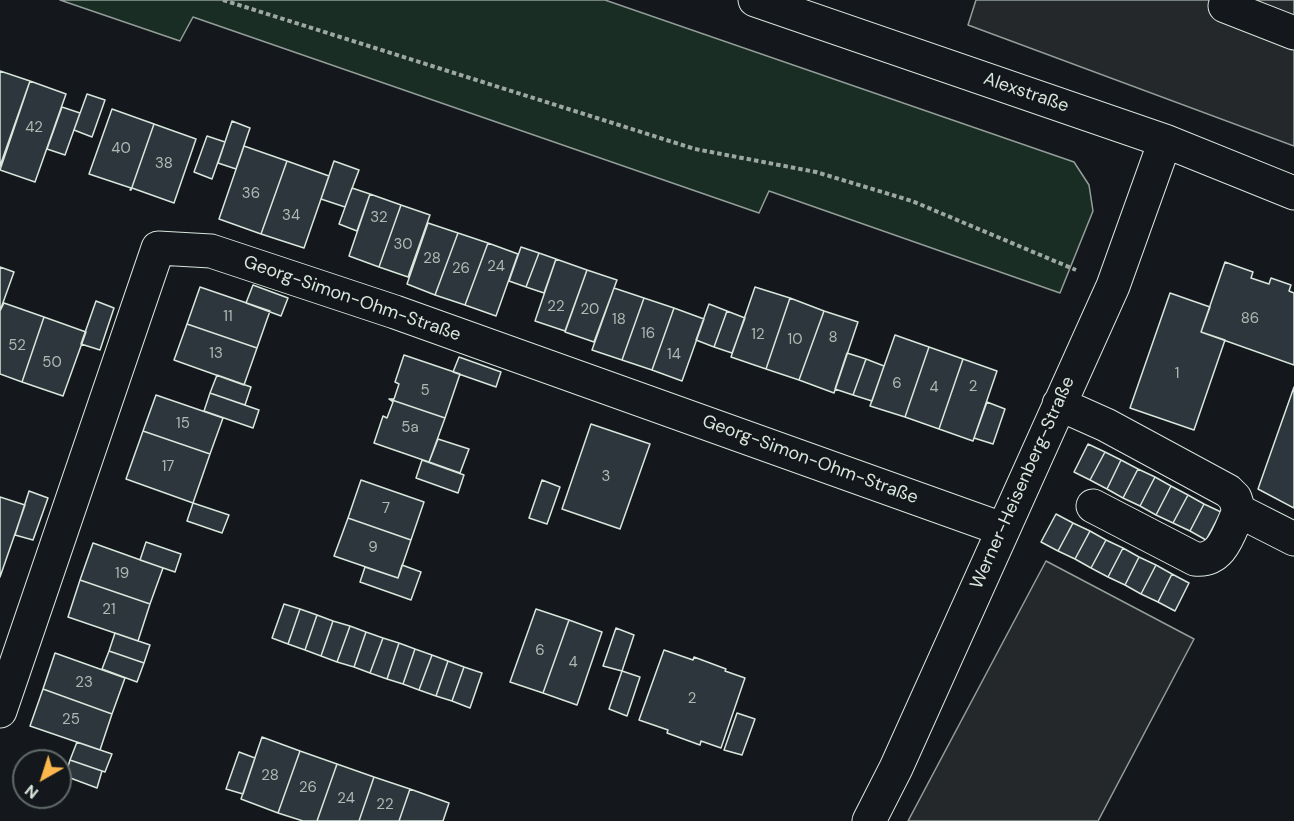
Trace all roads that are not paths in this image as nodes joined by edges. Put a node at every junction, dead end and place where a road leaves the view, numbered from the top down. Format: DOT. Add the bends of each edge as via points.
graph roads {
  1 [pos="755,0"];
  2 [pos="1225,6"];
  3 [pos="1294,33"];
  4 [pos="1165,141"];
  5 [pos="1294,192"];
  6 [pos="1059,404"];
  7 [pos="1093,506"];
  8 [pos="1239,511"];
  9 [pos="1002,529"];
  10 [pos="1294,538"];
  11 [pos="0,711"];
  12 [pos="869,821"];
  1 -- 4 [label="street, Alexstraße"];
  2 -- 3 [label="street"];
  4 -- 5 [label="street, Alexstraße"];
  4 -- 6 [label="street, Werner-Heisenberg-Straße" via="1113,286"];
  6 -- 8 [label="street" via="1228,490"];
  6 -- 9 [label="street, Werner-Heisenberg-Straße"];
  7 -- 8 [label="street" via="1195,559 1204,560 1220,551"];
  8 -- 10 [label="street"];
  9 -- 11 [label="street, Georg-Simon-Ohm-Straße" via="395,312 211,251 158,248"];
  9 -- 12 [label="street, Werner-Heisenberg-Straße"];
}
